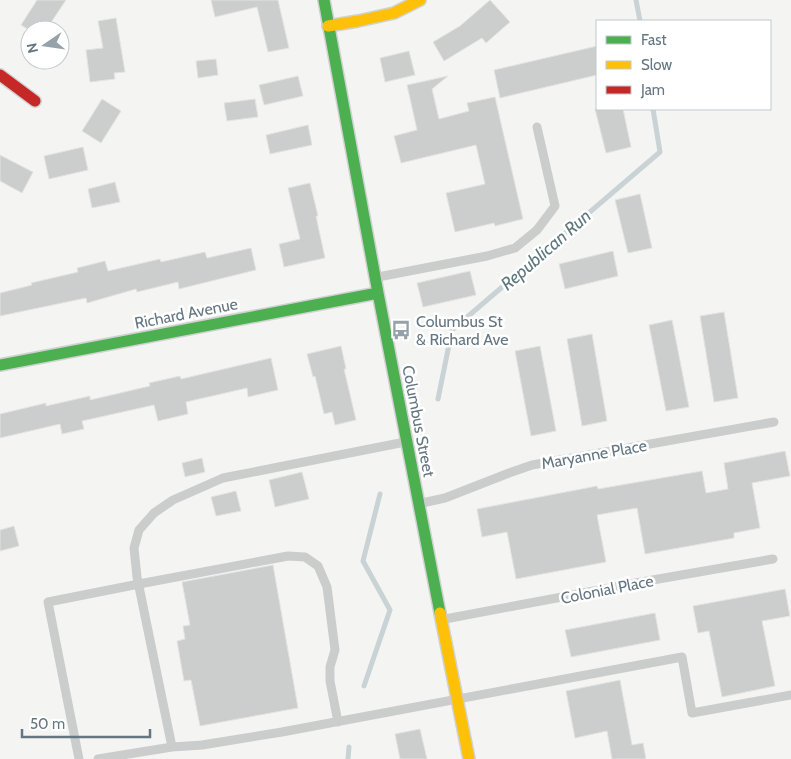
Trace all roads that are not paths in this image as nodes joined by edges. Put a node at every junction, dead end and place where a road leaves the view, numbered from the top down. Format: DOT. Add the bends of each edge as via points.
graph roads {
  1 [pos="324,0"];
  2 [pos="420,0"];
  3 [pos="328,26"];
  4 [pos="0,75"];
  5 [pos="35,101"];
  6 [pos="537,127"];
  7 [pos="375,278"];
  8 [pos="378,293"];
  9 [pos="0,365"];
  10 [pos="774,422"];
  11 [pos="407,442"];
  12 [pos="419,503"];
  13 [pos="773,558"];
  14 [pos="139,584"];
  15 [pos="442,620"];
  16 [pos="791,695"];
  17 [pos="457,700"];
  18 [pos="338,722"];
  19 [pos="172,747"];
  20 [pos="80,759"];
  21 [pos="98,759"];
  22 [pos="469,759"];
  1 -- 3 [label="main road, Columbus Street"];
  2 -- 3 [label="main road" via="394,13"];
  3 -- 7 [label="main road, Columbus Street"];
  4 -- 5 [label="main road"];
  6 -- 7 [label="lane" via="555,206 537,230 515,248 488,256"];
  7 -- 8 [label="main road, Columbus Street"];
  8 -- 9 [label="main road, Richard Avenue"];
  8 -- 11 [label="main road, Columbus Street"];
  10 -- 12 [label="lane, Maryanne Place" via="532,465 445,498"];
  11 -- 12 [label="main road, Columbus Street"];
  11 -- 14 [label="lane" via="223,478 174,500 154,513 139,530 134,548"];
  12 -- 15 [label="main road, Columbus Street"];
  13 -- 15 [label="lane, Colonial Place"];
  14 -- 18 [label="lane" via="288,556 305,557 318,566 327,587 335,650 330,681"];
  14 -- 19 [label="lane"];
  14 -- 20 [label="lane" via="48,602"];
  15 -- 17 [label="main road, Columbus Street"];
  16 -- 17 [label="lane" via="692,713 682,657"];
  17 -- 18 [label="lane"];
  17 -- 22 [label="main road, Columbus Street"];
  18 -- 19 [label="lane"];
  19 -- 21 [label="lane"];
}
